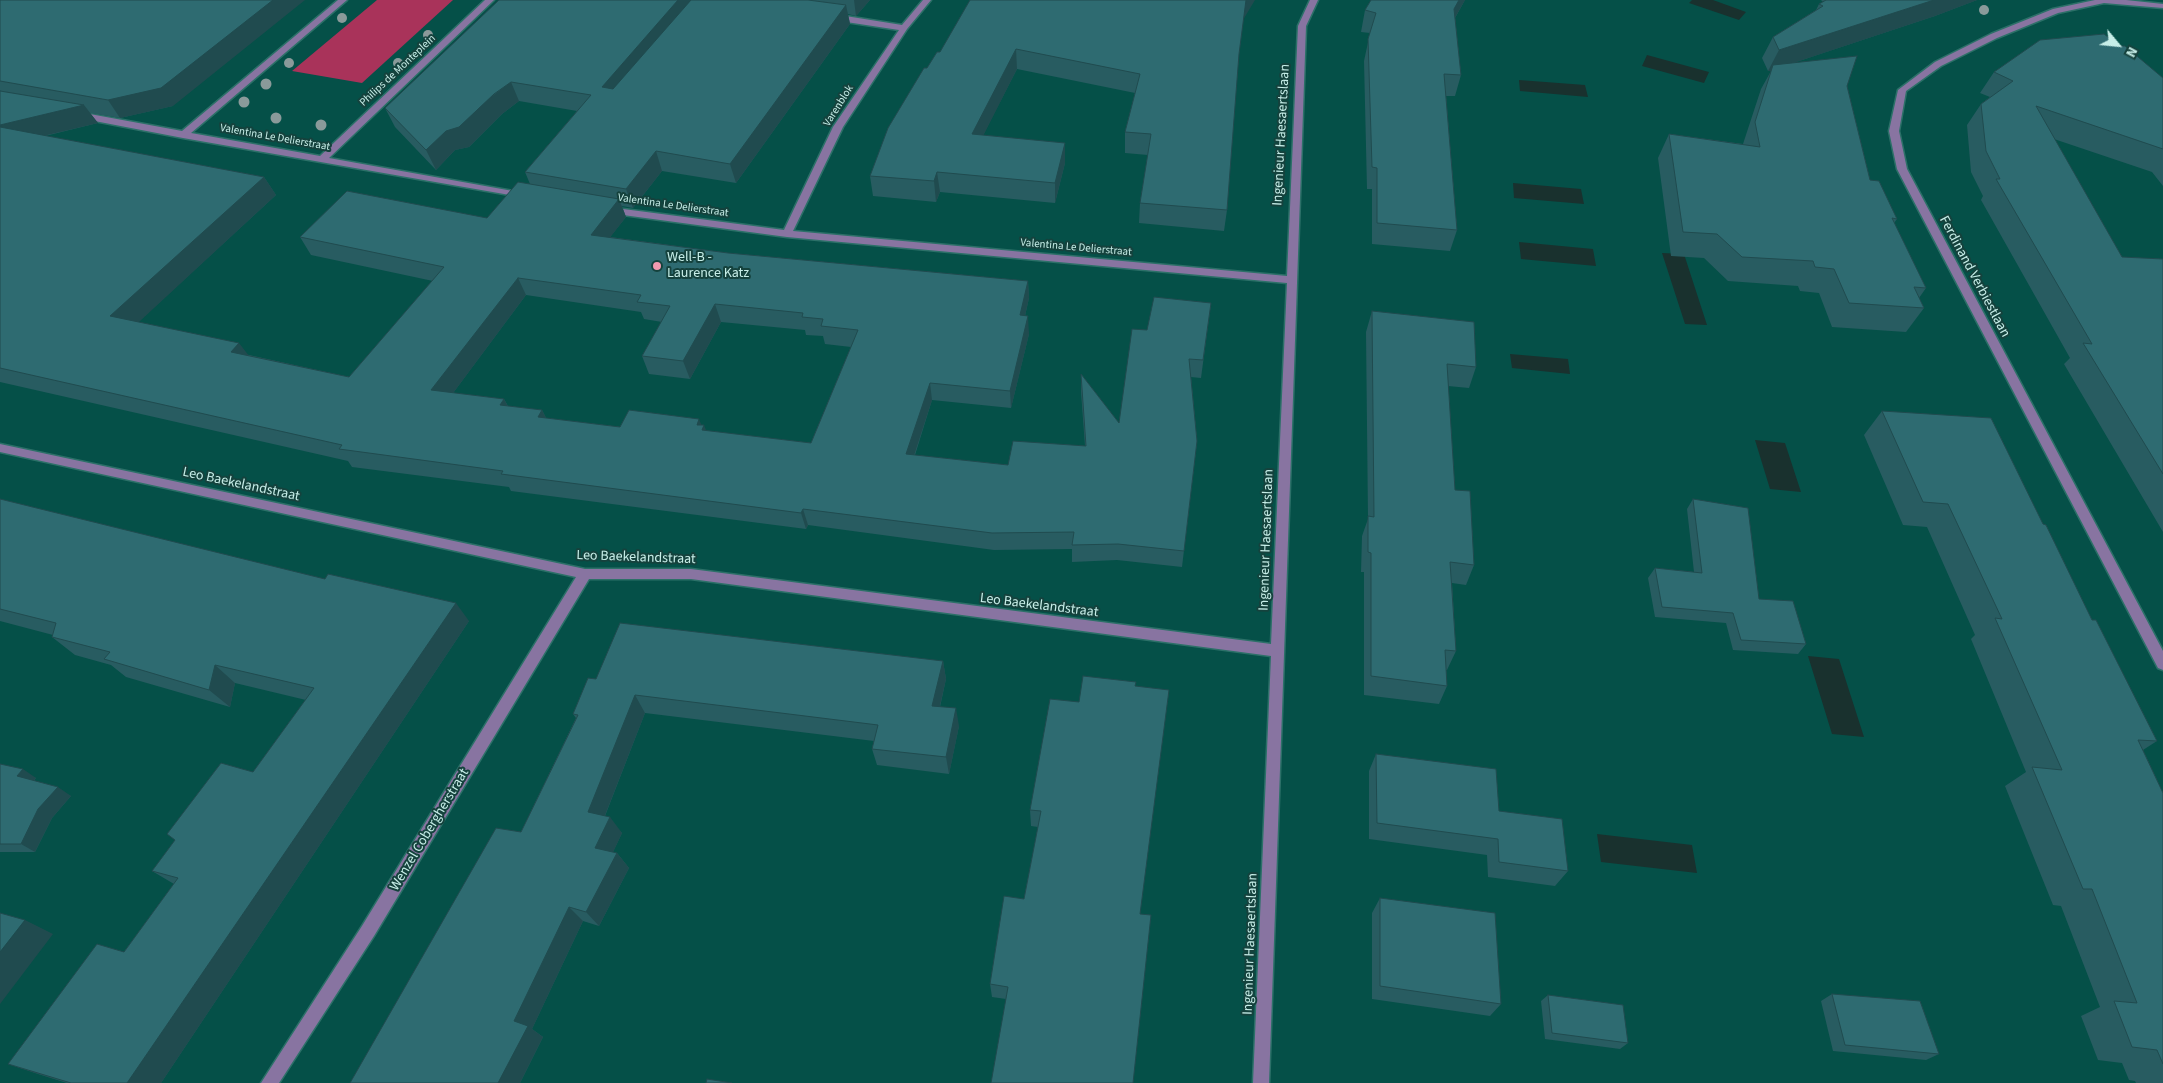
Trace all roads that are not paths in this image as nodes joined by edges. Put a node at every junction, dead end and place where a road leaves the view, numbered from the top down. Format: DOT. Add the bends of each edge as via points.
graph roads {
  1 [pos="343,0"];
  2 [pos="490,0"];
  3 [pos="927,0"];
  4 [pos="1314,0"];
  5 [pos="2101,0"];
  6 [pos="2163,6"];
  7 [pos="823,15"];
  8 [pos="904,28"];
  9 [pos="67,113"];
  10 [pos="183,134"];
  11 [pos="322,159"];
  12 [pos="531,197"];
  13 [pos="598,208"];
  14 [pos="787,234"];
  15 [pos="1291,280"];
  16 [pos="0,448"];
  17 [pos="585,574"];
  18 [pos="1279,651"];
  19 [pos="2163,664"];
  20 [pos="269,1083"];
  21 [pos="1261,1083"];
  1 -- 10 [label="street"];
  2 -- 11 [label="street, Philips de Monteplein"];
  3 -- 8 [label="street, Varenblok"];
  4 -- 15 [label="street, Ingenieur Haesaertslaan" via="1302,26"];
  5 -- 6 [label="street, Ferdinand Verbiestlaan"];
  5 -- 19 [label="street, Ferdinand Verbiestlaan" via="2056,11 1994,36 1938,64 1902,90 1894,131 1902,169"];
  7 -- 8 [label="street"];
  8 -- 14 [label="street, Varenblok" via="838,127"];
  9 -- 10 [label="street, Valentina Le Delierstraat"];
  10 -- 11 [label="street, Valentina Le Delierstraat"];
  11 -- 12 [label="street, Valentina Le Delierstraat"];
  13 -- 14 [label="street, Valentina Le Delierstraat"];
  14 -- 15 [label="street, Valentina Le Delierstraat"];
  15 -- 18 [label="street, Ingenieur Haesaertslaan"];
  16 -- 17 [label="street, Leo Baekelandstraat"];
  17 -- 18 [label="street, Leo Baekelandstraat" via="692,574"];
  17 -- 20 [label="street, Wenzel Cobergherstraat" via="368,931"];
  18 -- 21 [label="street, Ingenieur Haesaertslaan"];
}
